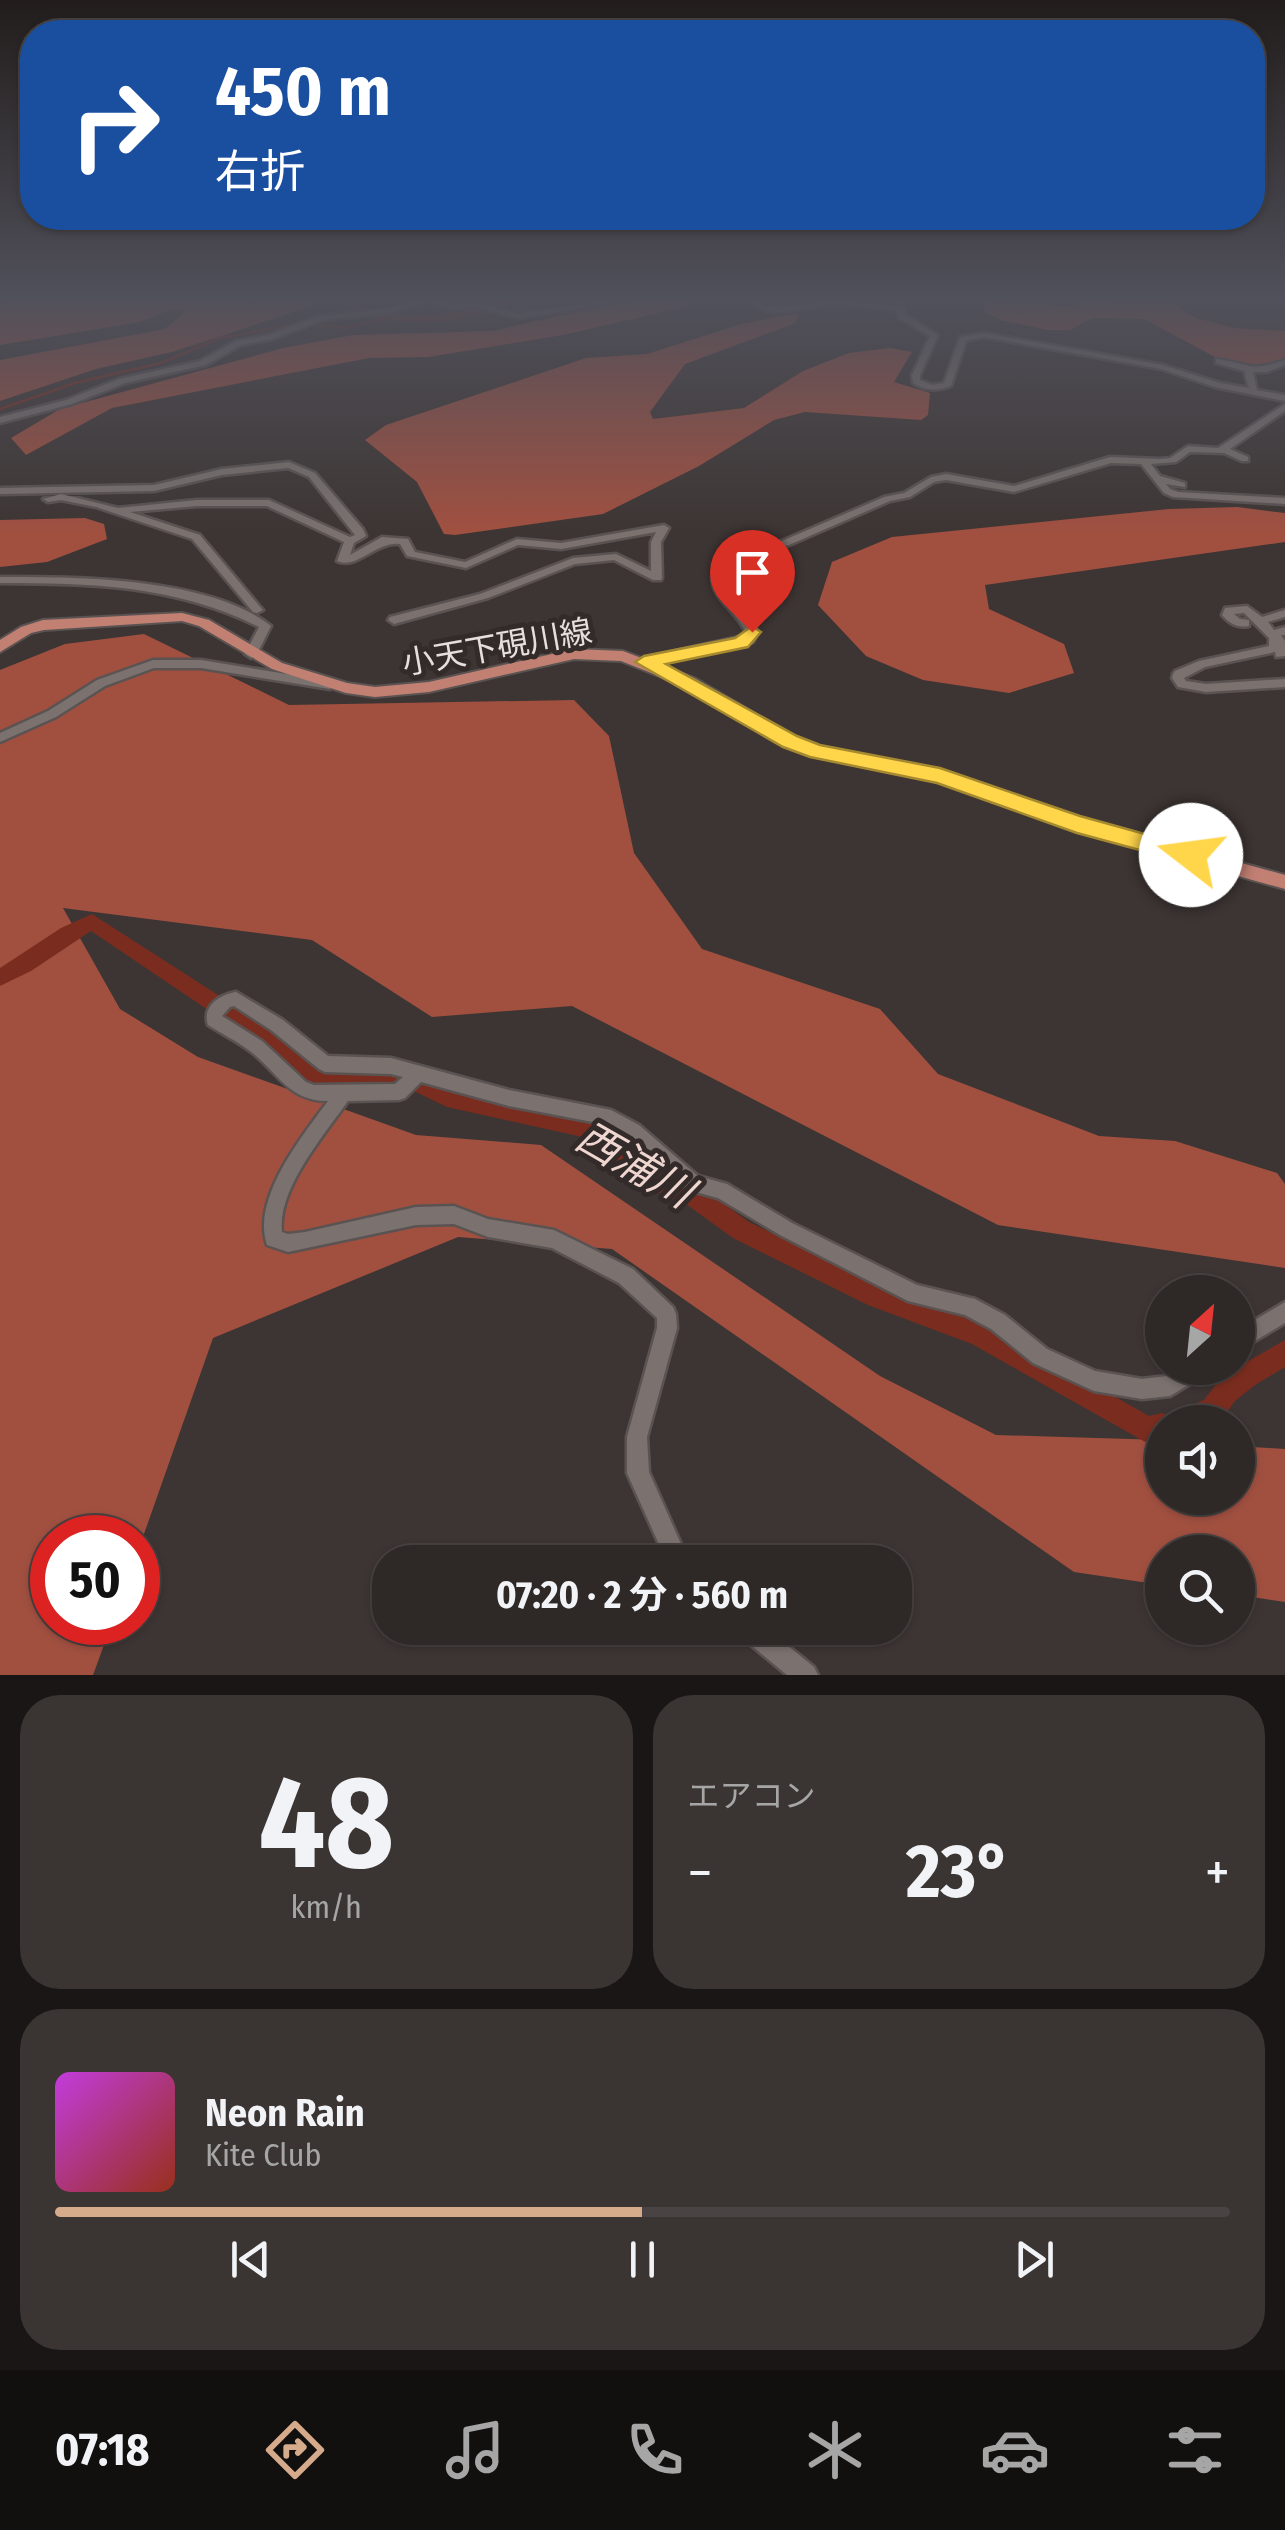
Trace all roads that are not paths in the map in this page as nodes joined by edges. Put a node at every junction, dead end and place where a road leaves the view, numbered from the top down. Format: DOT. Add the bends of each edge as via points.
graph roads {
  1 [pos="134,378"];
  2 [pos="916,378"];
  3 [pos="950,378"];
  4 [pos="1204,378"];
  5 [pos="1250,378"];
  6 [pos="1254,393"];
  7 [pos="1285,398"];
  8 [pos="1285,407"];
  9 [pos="0,420"];
  10 [pos="1222,449"];
  11 [pos="1245,459"];
  12 [pos="1151,461"];
  13 [pos="1162,475"];
  14 [pos="1182,485"];
  15 [pos="56,487"];
  16 [pos="1167,490"];
  17 [pos="0,491"];
  18 [pos="1153,491"];
  19 [pos="1232,492"];
  20 [pos="1206,497"];
  21 [pos="1285,501"];
  22 [pos="116,511"];
  23 [pos="350,541"];
  24 [pos="0,580"];
  25 [pos="1234,603"];
  26 [pos="224,606"];
  27 [pos="1247,610"];
  28 [pos="1285,614"];
  29 [pos="394,620"];
  30 [pos="1260,621"];
  31 [pos="1245,624"];
  32 [pos="1281,634"];
  33 [pos="1251,640"];
  34 [pos="0,647"];
  35 [pos="1266,651"];
  36 [pos="1285,652"];
  37 [pos="251,654"];
  38 [pos="644,662"];
  39 [pos="1285,683"];
  40 [pos="346,688"];
  41 [pos="0,738"];
  42 [pos="1285,882"];
  43 [pos="418,1074"];
  44 [pos="344,1092"];
  45 [pos="1285,1312"];
  46 [pos="1255,1331"];
  47 [pos="1172,1385"];
  48 [pos="670,1545"];
  49 [pos="769,1645"];
  50 [pos="806,1675"];
  1 -- 9 [label="street"];
  2 -- 3 [label="street" via="940,388"];
  4 -- 6 [label="street"];
  5 -- 6 [label="street"];
  6 -- 7 [label="street"];
  8 -- 10 [label="street"];
  10 -- 11 [label="street"];
  10 -- 12 [label="street" via="1192,447 1173,460"];
  12 -- 13 [label="street"];
  12 -- 38 [label="street" via="1110,460 1014,489 926,475 907,495 785,543 723,557 720,598 748,624 748,640"];
  13 -- 14 [label="street"];
  13 -- 16 [label="street"];
  15 -- 17 [label="street"];
  15 -- 22 [label="street" via="48,499"];
  15 -- 23 [label="street" via="154,488 289,465 312,475 344,509 361,536"];
  16 -- 18 [label="street"];
  16 -- 20 [label="street"];
  19 -- 20 [label="street"];
  20 -- 21 [label="street"];
  22 -- 23 [label="street" via="269,503"];
  22 -- 26 [label="street" via="196,537 257,610"];
  23 -- 29 [label="street" via="342,561 397,539 411,554 466,565 517,542 561,546 664,528 656,542 657,578 616,557 590,558"];
  24 -- 26 [label="street" via="142,587"];
  25 -- 27 [label="street"];
  26 -- 37 [label="street" via="265,626"];
  27 -- 30 [label="street"];
  27 -- 31 [label="street" via="1228,615"];
  28 -- 30 [label="street"];
  30 -- 32 [label="street"];
  32 -- 35 [label="street"];
  32 -- 36 [label="street" via="1280,654"];
  33 -- 35 [label="street"];
  34 -- 37 [label="main road, 小天下硯川線" via="43,624 182,617"];
  35 -- 39 [label="street" via="1194,665 1178,678 1206,688"];
  37 -- 40 [label="main road, 小天下硯川線"];
  38 -- 40 [label="main road, 小天下硯川線" via="574,654 396,692"];
  38 -- 42 [label="main road, 小天下硯川線" via="817,752 940,776 1077,824"];
  40 -- 41 [label="street" via="201,664 152,664 101,683"];
  43 -- 44 [label="street" via="399,1092"];
  43 -- 44 [label="street" via="391,1066 325,1064 236,1000 214,1013 214,1020 256,1046 300,1088"];
  43 -- 47 [label="street" via="605,1116 634,1131 694,1184 721,1190 915,1294 968,1306 1040,1356 1094,1381"];
  44 -- 48 [label="street" via="273,1210 274,1238 306,1241 454,1214 488,1228 554,1238 626,1276 666,1314 636,1437 638,1473"];
  45 -- 46 [label="street"];
  49 -- 50 [label="street"];
}
